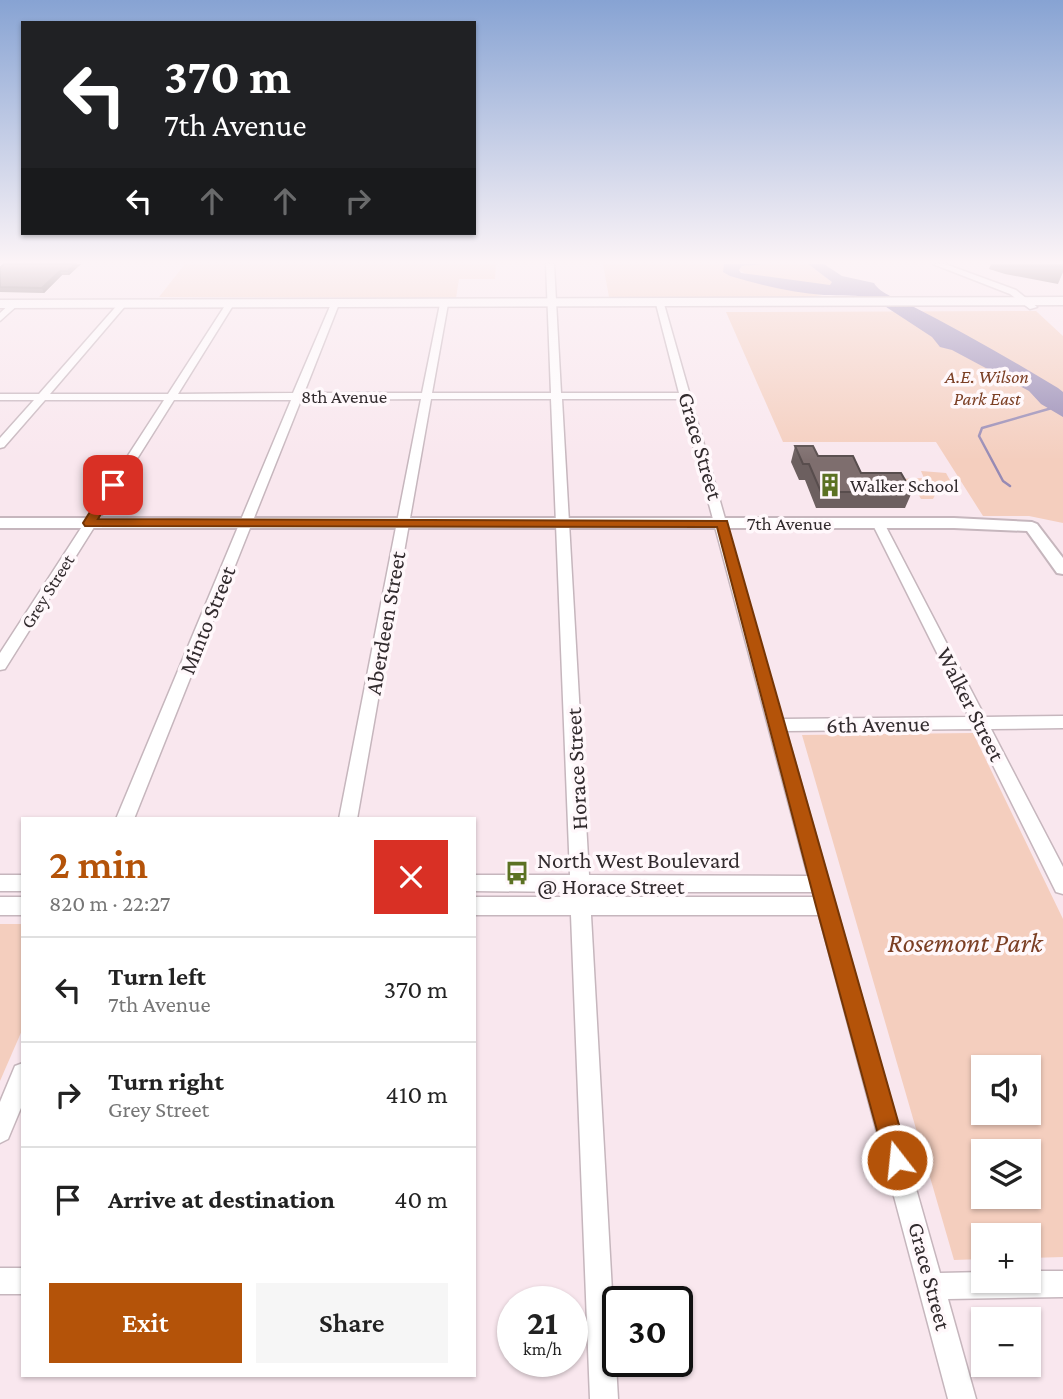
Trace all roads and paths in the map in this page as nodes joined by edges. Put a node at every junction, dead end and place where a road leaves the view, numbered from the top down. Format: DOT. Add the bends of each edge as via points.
graph roads {
  1 [pos="101,329"];
  2 [pos="214,329"];
  3 [pos="325,329"];
  4 [pos="439,329"];
  5 [pos="553,329"];
  6 [pos="667,329"];
  7 [pos="170,396"];
  8 [pos="298,396"];
  9 [pos="426,396"];
  10 [pos="557,396"];
  11 [pos="687,396"];
  12 [pos="0,397"];
  13 [pos="43,397"];
  14 [pos="0,445"];
  15 [pos="0,523"];
  16 [pos="89,523"];
  17 [pos="247,523"];
  18 [pos="403,523"];
  19 [pos="563,523"];
  20 [pos="723,523"];
  21 [pos="878,523"];
  22 [pos="1063,569"];
  23 [pos="0,665"];
  24 [pos="1063,722"];
  25 [pos="981,723"];
  26 [pos="777,725"];
  27 [pos="126,817"];
  28 [pos="348,817"];
  29 [pos="0,883"];
  30 [pos="21,883"];
  31 [pos="476,883"];
  32 [pos="819,884"];
  33 [pos="1063,886"];
  34 [pos="582,895"];
  35 [pos="0,906"];
  36 [pos="21,906"];
  37 [pos="476,906"];
  38 [pos="825,906"];
  39 [pos="21,1079"];
  40 [pos="0,1131"];
  41 [pos="0,1281"];
  42 [pos="21,1281"];
  43 [pos="1063,1284"];
  44 [pos="933,1286"];
  45 [pos="604,1399"];
  46 [pos="962,1399"];
  1 -- 13 [label="street"];
  2 -- 7 [label="street, Grey Street"];
  3 -- 8 [label="street, Minto Street"];
  4 -- 9 [label="street, Aberdeen Street"];
  5 -- 10 [label="street, Horace Street"];
  6 -- 11 [label="street, Grace Street"];
  7 -- 8 [label="street, 8th Avenue"];
  7 -- 13 [label="street, 8th Avenue"];
  7 -- 16 [label="street, Grey Street"];
  8 -- 9 [label="street, 8th Avenue"];
  8 -- 17 [label="street, Minto Street"];
  9 -- 10 [label="street, 8th Avenue"];
  9 -- 18 [label="street, Aberdeen Street"];
  10 -- 11 [label="street, 8th Avenue"];
  10 -- 19 [label="street, Horace Street"];
  11 -- 20 [label="street, Grace Street"];
  12 -- 13 [label="street, 8th Avenue"];
  13 -- 14 [label="street"];
  15 -- 16 [label="street, 7th Avenue"];
  16 -- 17 [label="street, 7th Avenue"];
  16 -- 23 [label="street, Grey Street"];
  17 -- 18 [label="street, 7th Avenue"];
  17 -- 27 [label="street, Minto Street"];
  18 -- 19 [label="street, 7th Avenue"];
  18 -- 28 [label="street, Aberdeen Street"];
  19 -- 20 [label="street, 7th Avenue"];
  19 -- 34 [label="street, Horace Street"];
  20 -- 21 [label="street, 7th Avenue"];
  20 -- 26 [label="street, Grace Street"];
  21 -- 22 [label="street, 7th Avenue" via="1032,527"];
  21 -- 25 [label="street, Walker Street"];
  24 -- 25 [label="street, 6th Avenue"];
  25 -- 26 [label="street, 6th Avenue"];
  25 -- 33 [label="street, Walker Street"];
  26 -- 32 [label="street, Grace Street"];
  29 -- 30 [label="street"];
  31 -- 34 [label="street"];
  32 -- 34 [label="street"];
  32 -- 38 [label="street, Grace Street"];
  34 -- 37 [label="street"];
  34 -- 38 [label="street"];
  34 -- 45 [label="street, Horace Street"];
  35 -- 36 [label="street"];
  38 -- 44 [label="street, Grace Street"];
  39 -- 40 [label="street"];
  41 -- 42 [label="street"];
  43 -- 44 [label="street"];
  44 -- 46 [label="street, Grace Street"];
}
